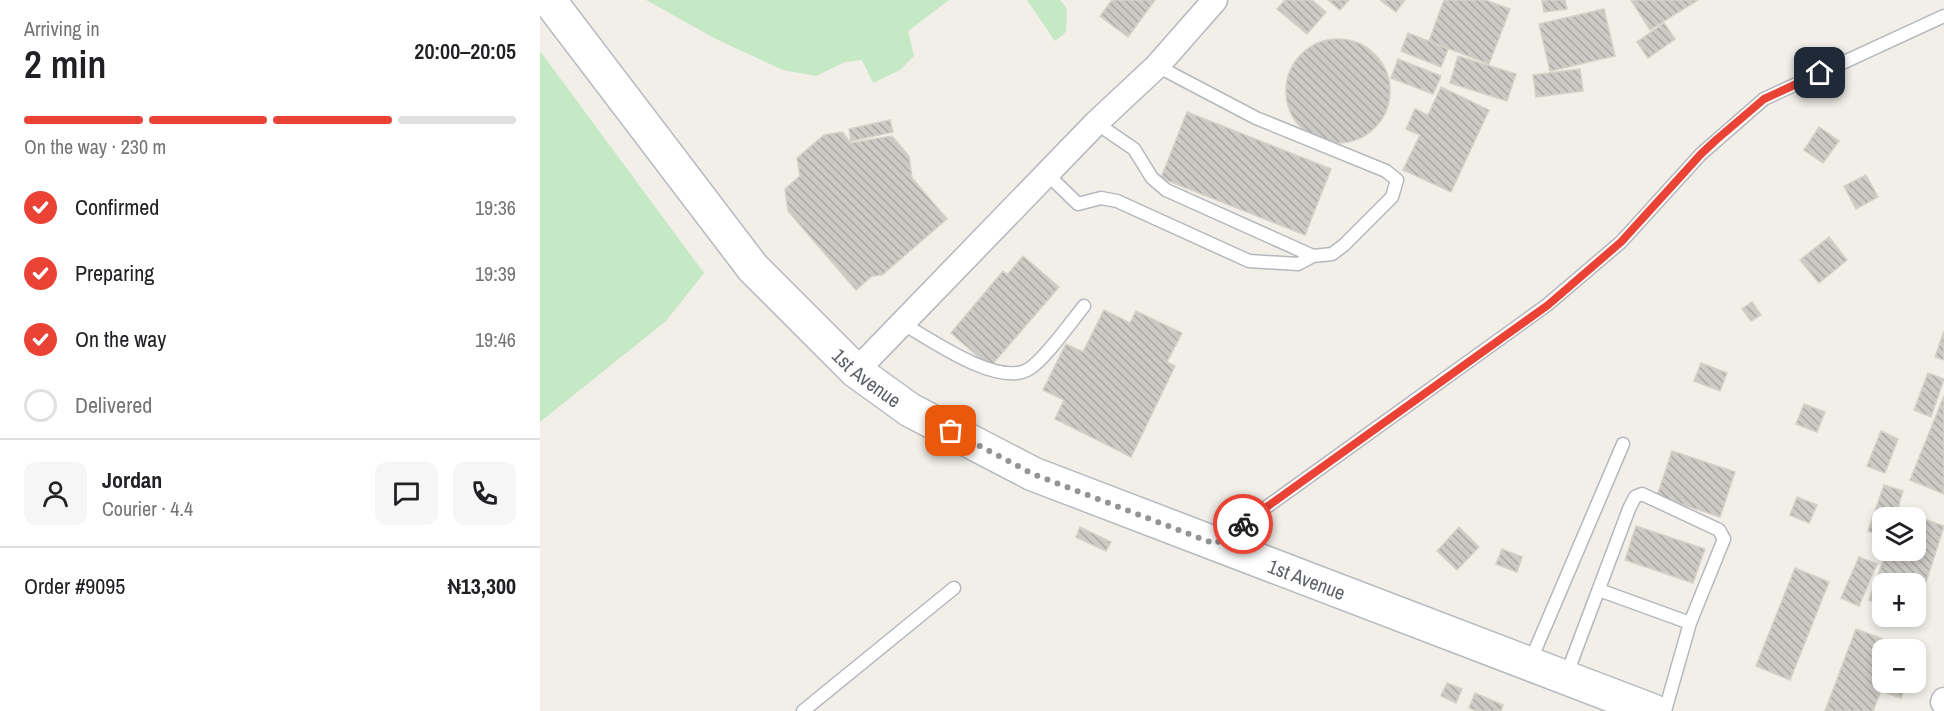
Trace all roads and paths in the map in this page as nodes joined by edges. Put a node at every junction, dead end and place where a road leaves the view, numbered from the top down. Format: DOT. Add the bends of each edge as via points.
graph roads {
  1 [pos="549,0"];
  2 [pos="1215,0"];
  3 [pos="1944,16"];
  4 [pos="1157,66"];
  5 [pos="1096,123"];
  6 [pos="1046,173"];
  7 [pos="1313,256"];
  8 [pos="1084,306"];
  9 [pos="902,323"];
  10 [pos="856,371"];
  11 [pos="1623,444"];
  12 [pos="1215,544"];
  13 [pos="954,588"];
  14 [pos="1599,590"];
  15 [pos="1690,623"];
  16 [pos="1530,663"];
  17 [pos="1566,677"];
  18 [pos="803,711"];
  19 [pos="1653,711"];
  20 [pos="1665,711"];
  1 -- 10 [label="street, 1st Avenue" via="753,268"];
  2 -- 4 [label="street"];
  3 -- 12 [label="lane" via="1764,99 1701,154 1621,242 1548,305"];
  4 -- 5 [label="street"];
  4 -- 7 [label="lane" via="1256,118 1386,171 1397,180 1392,197 1344,245 1332,254"];
  5 -- 6 [label="street"];
  5 -- 7 [label="lane" via="1134,149 1152,178 1166,190"];
  6 -- 7 [label="lane" via="1078,204 1101,198 1117,201 1249,261 1298,264"];
  6 -- 9 [label="street"];
  8 -- 9 [label="lane" via="1030,368 1014,373 988,369"];
  9 -- 10 [label="street"];
  10 -- 12 [label="street, 1st Avenue" via="910,410 1033,474"];
  11 -- 16 [label="lane"];
  12 -- 16 [label="street, 1st Avenue"];
  13 -- 18 [label="lane"];
  14 -- 15 [label="lane"];
  14 -- 15 [label="lane" via="1629,509 1635,497 1642,494 1719,530 1724,538"];
  14 -- 17 [label="lane"];
  15 -- 20 [label="lane"];
  16 -- 17 [label="street, 1st Avenue"];
  17 -- 19 [label="street, 1st Avenue"];
}
